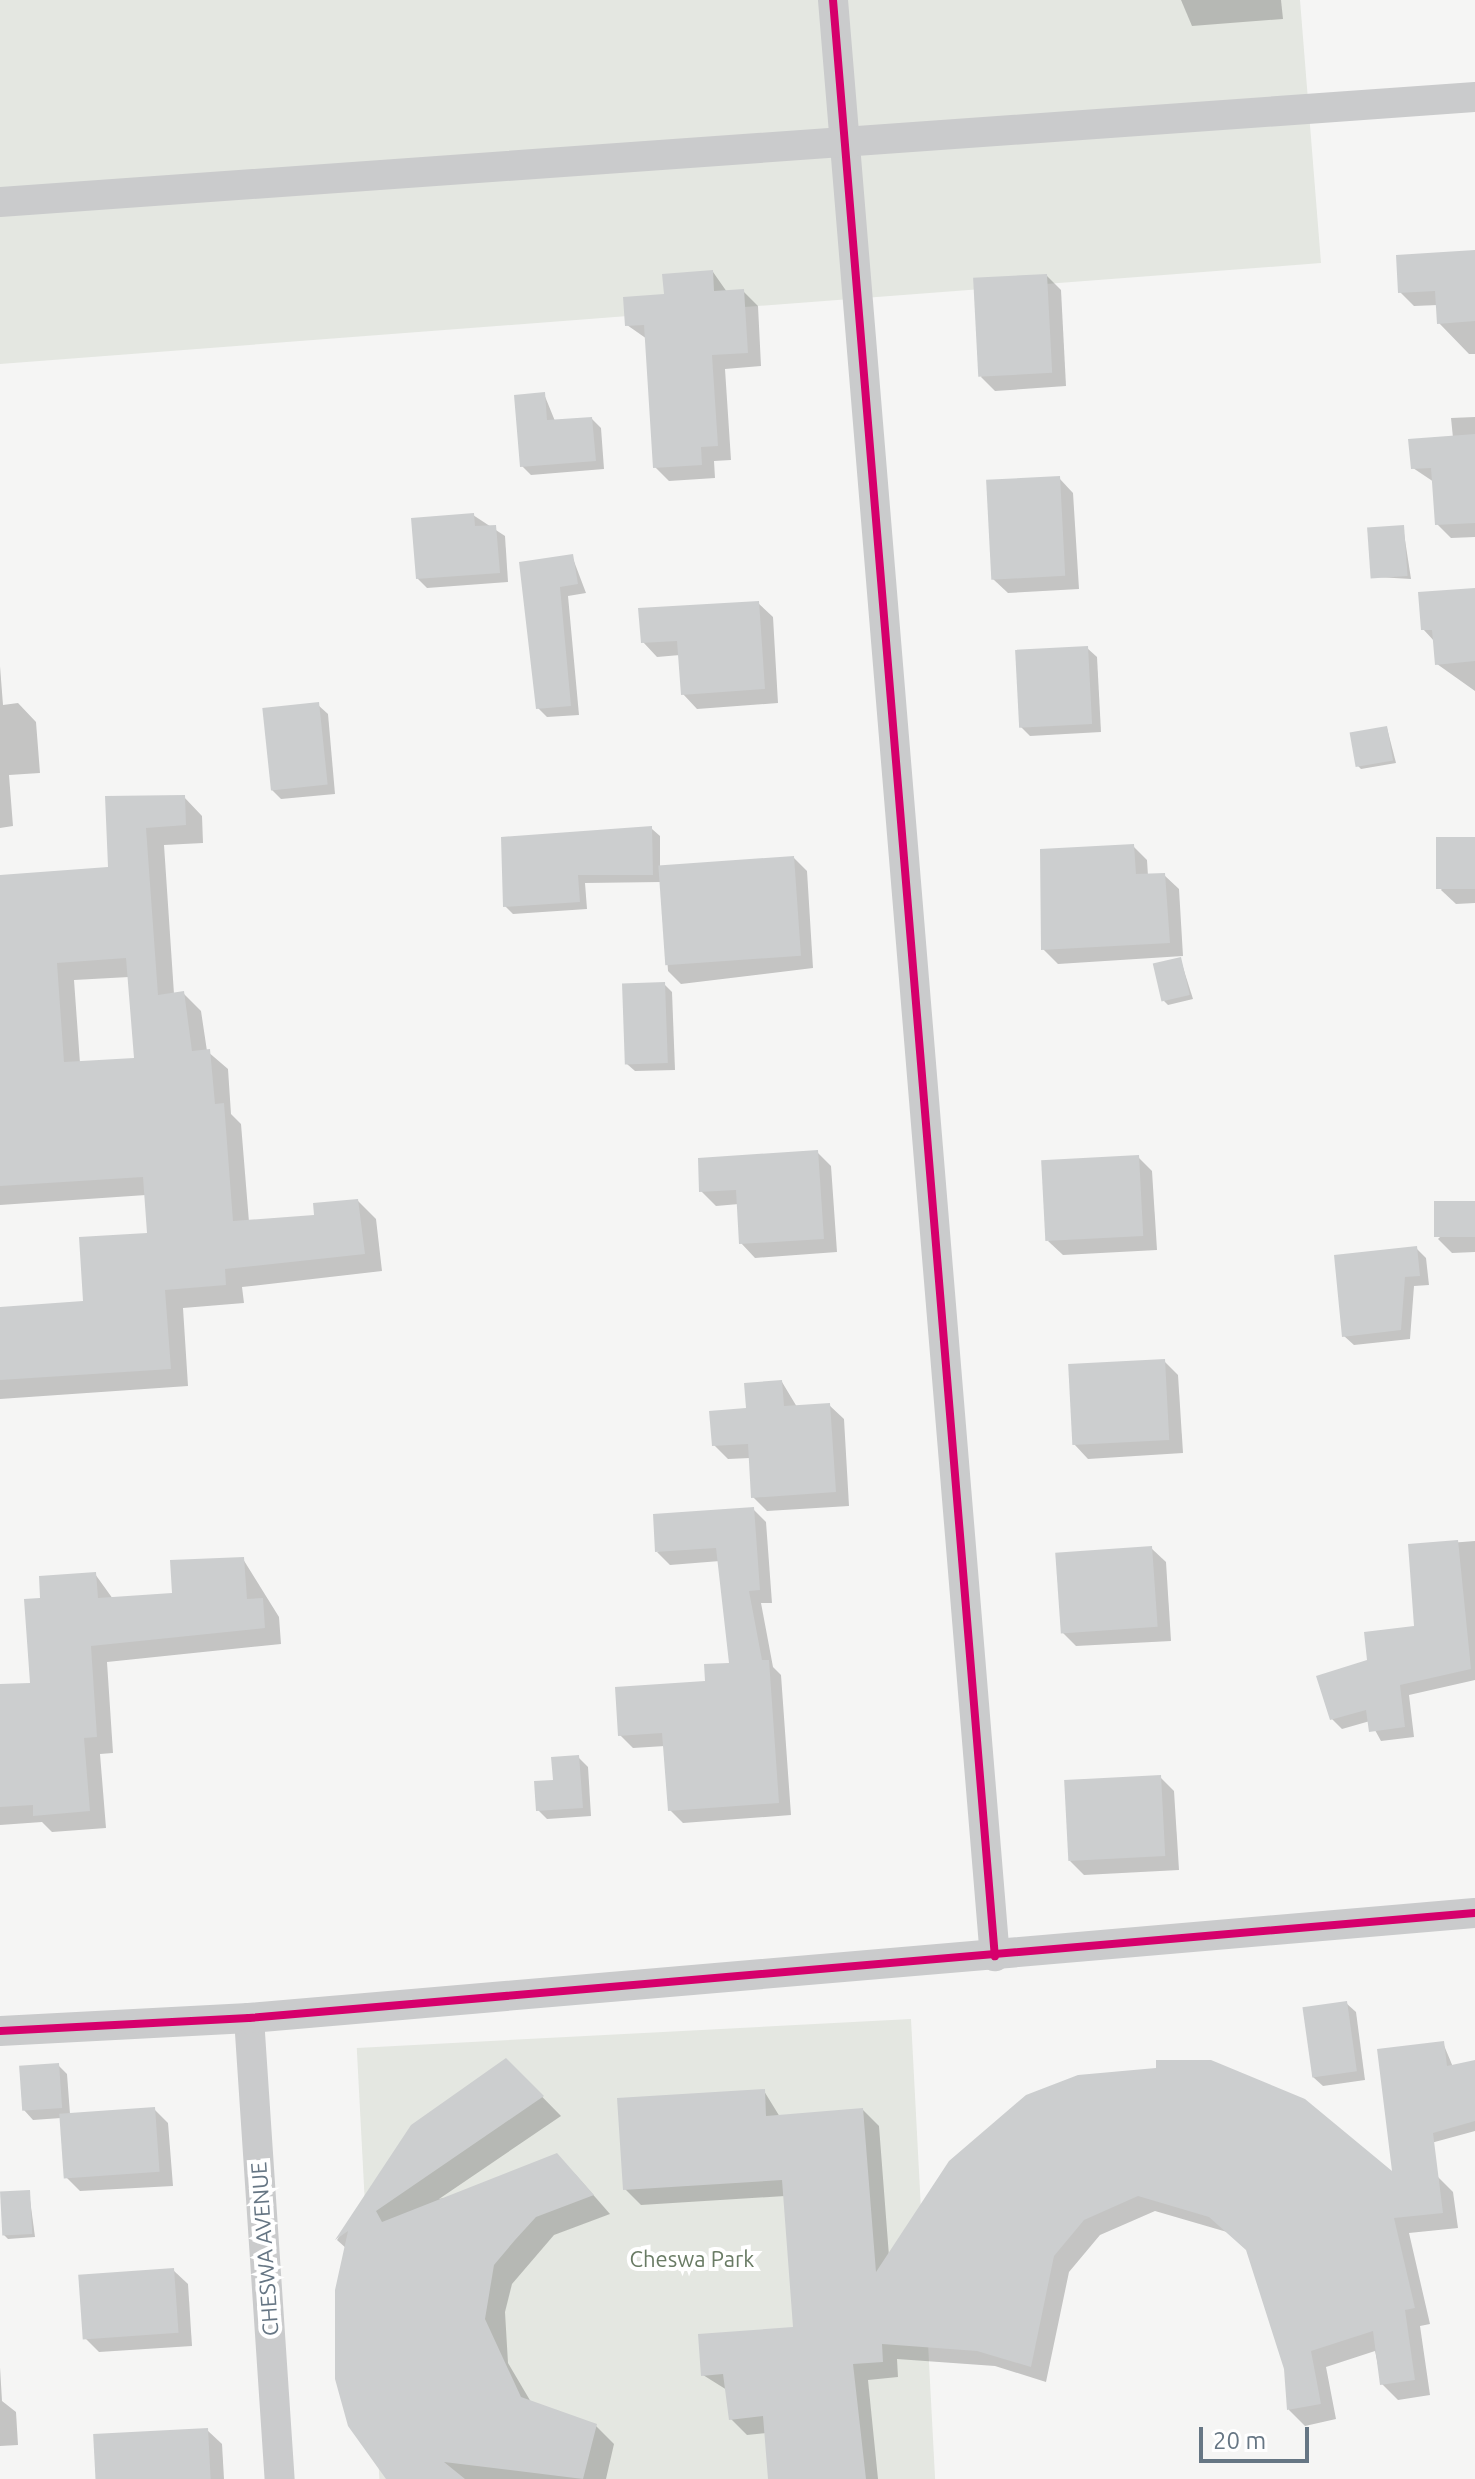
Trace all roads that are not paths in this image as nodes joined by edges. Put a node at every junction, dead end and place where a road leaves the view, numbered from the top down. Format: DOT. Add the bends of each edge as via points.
graph roads {
  1 [pos="833,0"];
  2 [pos="1475,97"];
  3 [pos="844,143"];
  4 [pos="0,202"];
  5 [pos="1475,1913"];
  6 [pos="995,1956"];
  7 [pos="249,2018"];
  8 [pos="0,2031"];
  9 [pos="280,2479"];
  1 -- 3 [label="street"];
  2 -- 3 [label="street"];
  3 -- 4 [label="street"];
  3 -- 6 [label="street"];
  5 -- 6 [label="street"];
  6 -- 7 [label="street"];
  7 -- 8 [label="street"];
  7 -- 9 [label="street, CHESWA AVENUE"];
}
